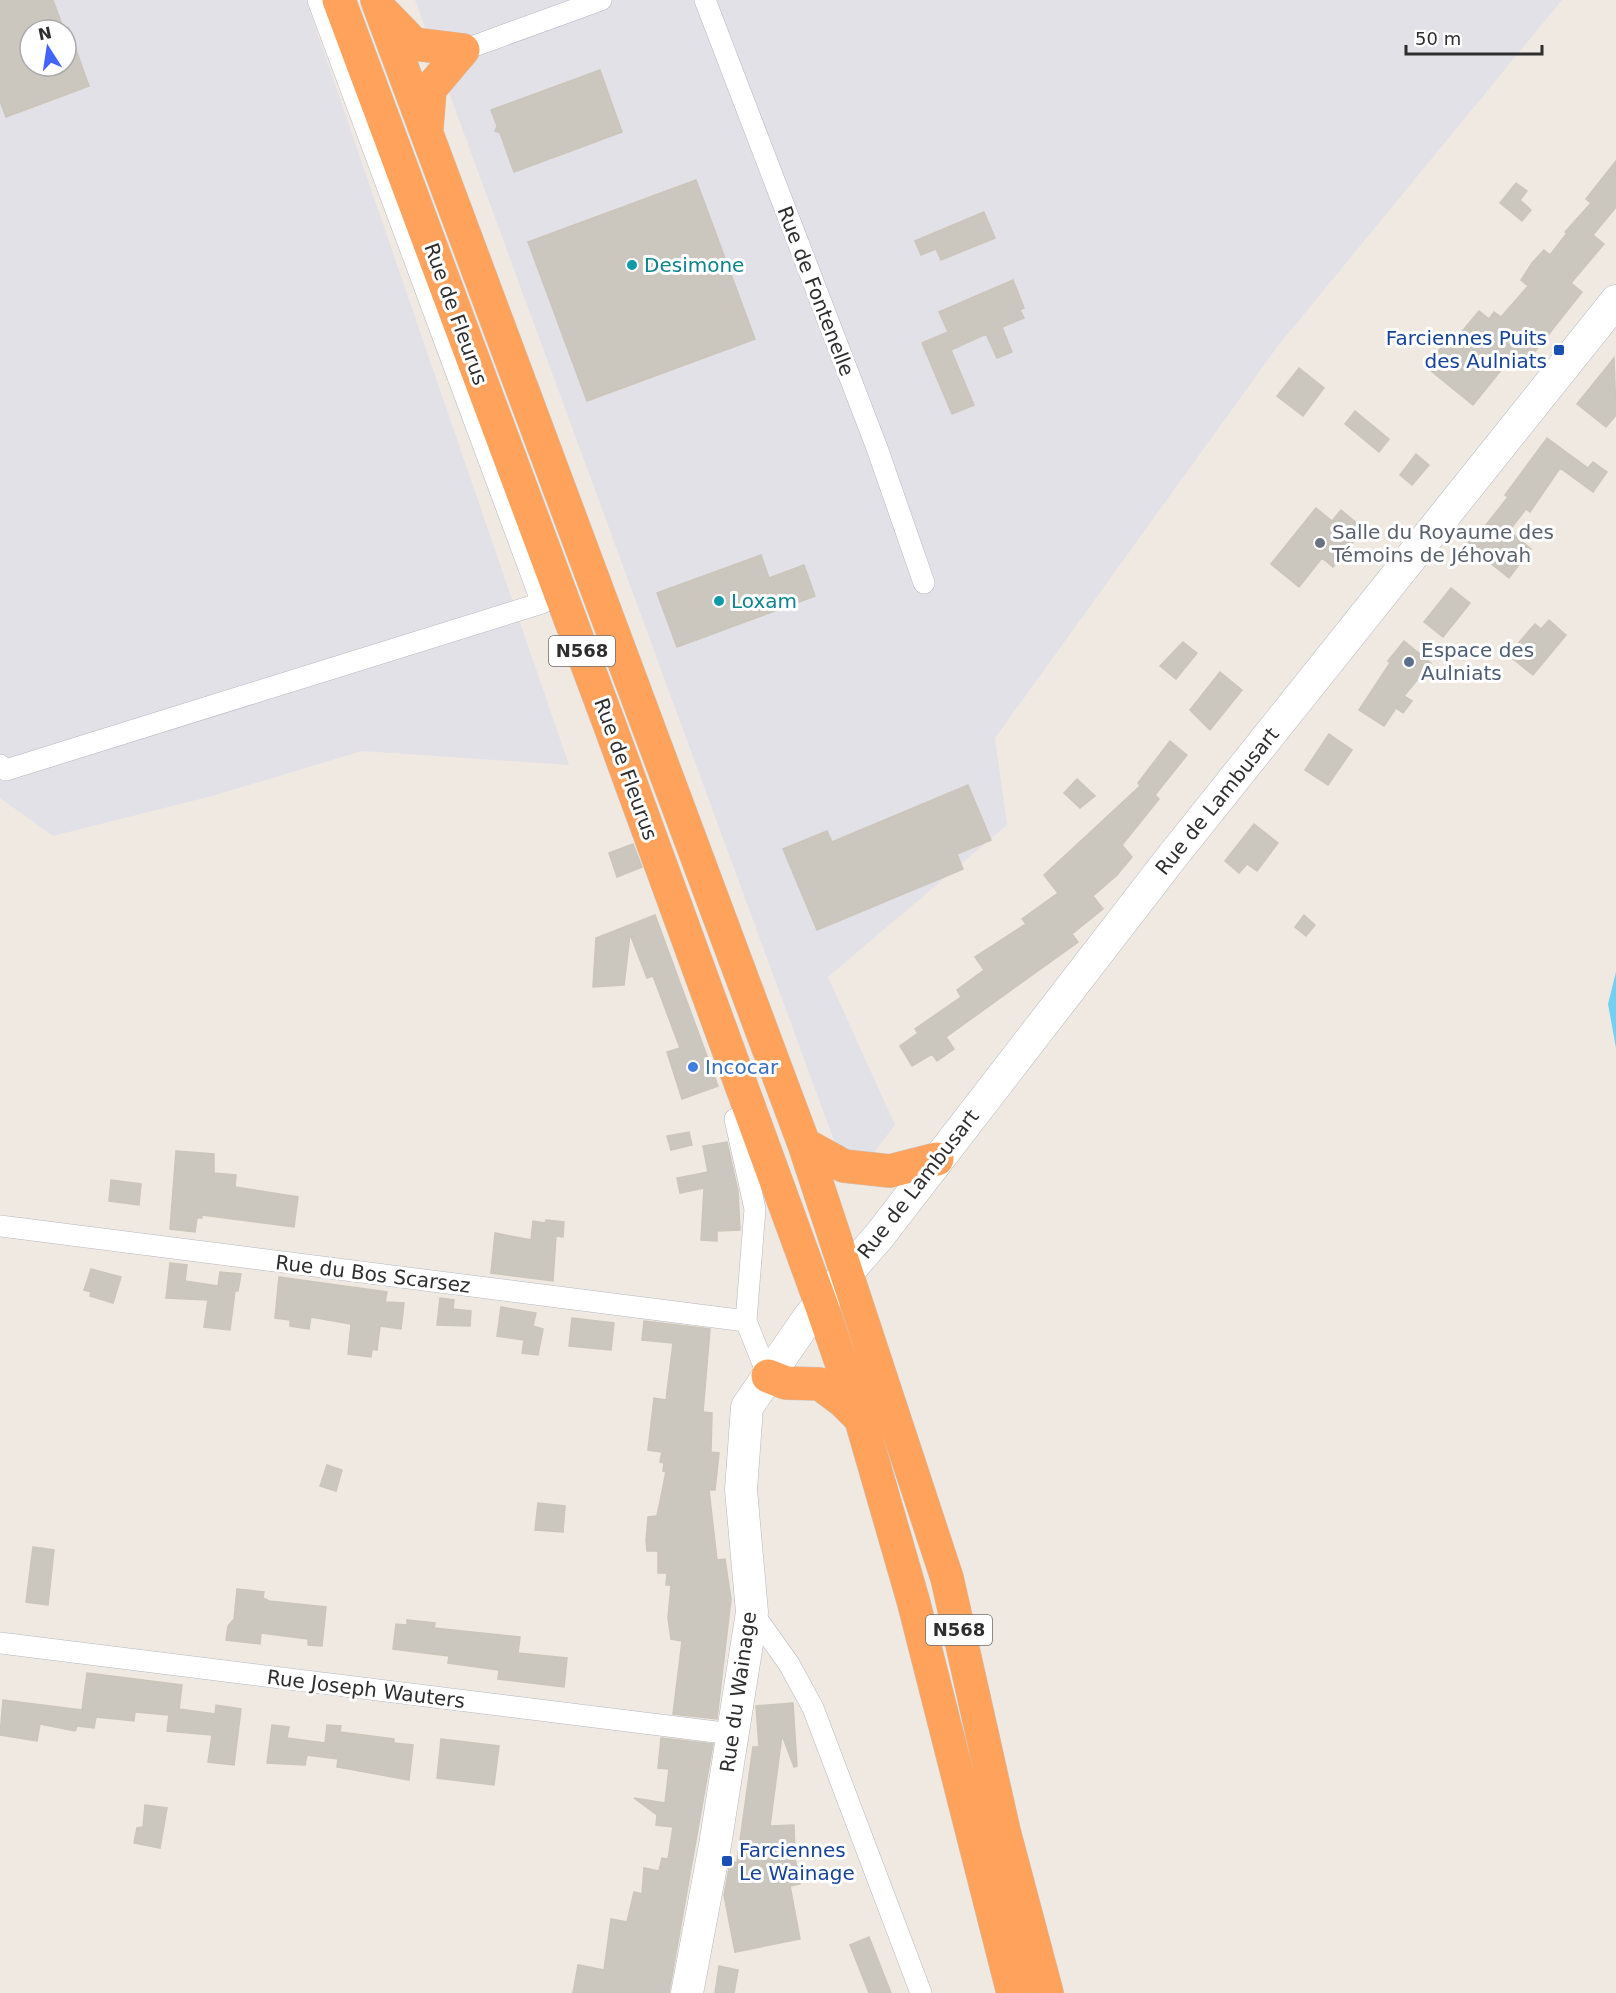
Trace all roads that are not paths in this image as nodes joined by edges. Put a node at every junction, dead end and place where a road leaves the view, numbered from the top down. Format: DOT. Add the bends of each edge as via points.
graph roads {
  1 [pos="318,0"];
  2 [pos="339,0"];
  3 [pos="601,0"];
  4 [pos="705,0"];
  5 [pos="378,3"];
  6 [pos="463,50"];
  7 [pos="428,138"];
  8 [pos="1616,301"];
  9 [pos="924,583"];
  10 [pos="542,603"];
  11 [pos="610,726"];
  12 [pos="0,765"];
  13 [pos="735,1119"];
  14 [pos="804,1144"];
  15 [pos="937,1159"];
  16 [pos="0,1226"];
  17 [pos="848,1274"];
  18 [pos="821,1304"];
  19 [pos="746,1322"];
  20 [pos="768,1376"];
  21 [pos="861,1420"];
  22 [pos="752,1612"];
  23 [pos="0,1643"];
  24 [pos="732,1734"];
  25 [pos="687,1993"];
  26 [pos="921,1993"];
  27 [pos="1013,1993"];
  28 [pos="1047,1993"];
  1 -- 10 [label="street"];
  2 -- 11 [label="highway, Rue de Fleurus / N568"];
  3 -- 6 [label="street"];
  4 -- 9 [label="street, Rue de Fontenelle" via="877,448"];
  5 -- 6 [label="highway" via="414,44"];
  5 -- 7 [label="highway, Rue de Fleurus / N568"];
  6 -- 7 [label="highway" via="430,89"];
  7 -- 14 [label="highway, Rue de Fleurus / N568"];
  8 -- 15 [label="main road, Rue de Lambusart" via="1178,849"];
  10 -- 11 [label="highway" via="564,662 587,706"];
  10 -- 12 [label="street" via="6,770"];
  11 -- 18 [label="highway, Rue de Fleurus / N568"];
  13 -- 19 [label="street" via="755,1209"];
  14 -- 15 [label="highway" via="844,1166 890,1171"];
  14 -- 17 [label="highway, Rue de Fleurus / N568"];
  15 -- 17 [label="main road, Rue de Lambusart"];
  16 -- 19 [label="street, Rue du Bos Scarsez"];
  17 -- 18 [label="main road, Rue de Lambusart"];
  17 -- 28 [label="highway, N568" via="947,1578 1004,1831"];
  18 -- 20 [label="main road, Rue du Wainage"];
  18 -- 21 [label="highway, N568"];
  19 -- 20 [label="street"];
  20 -- 21 [label="highway" via="786,1383 820,1384"];
  20 -- 22 [label="main road, Rue du Wainage" via="747,1407 741,1490"];
  21 -- 27 [label="highway, N568" via="913,1600"];
  22 -- 24 [label="main road, Rue du Wainage"];
  22 -- 26 [label="street" via="789,1664 813,1708"];
  23 -- 24 [label="street, Rue Joseph Wauters"];
  24 -- 25 [label="main road, Rue du Wainage"];
}
